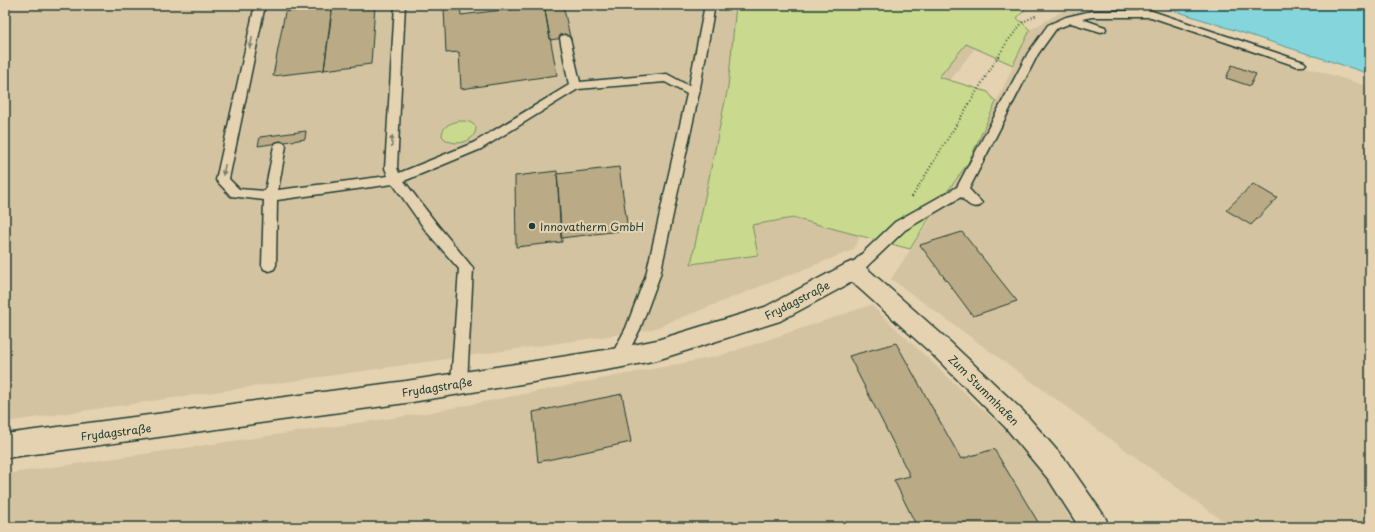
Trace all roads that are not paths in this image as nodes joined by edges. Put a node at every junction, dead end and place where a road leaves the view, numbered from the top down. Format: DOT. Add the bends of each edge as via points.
graph roads {
  1 [pos="260,5"];
  2 [pos="400,5"];
  3 [pos="710,5"];
  4 [pos="1133,7"];
  5 [pos="1152,14"];
  6 [pos="1070,19"];
  7 [pos="1101,29"];
  8 [pos="565,38"];
  9 [pos="1300,64"];
  10 [pos="575,86"];
  11 [pos="693,93"];
  12 [pos="280,146"];
  13 [pos="396,179"];
  14 [pos="962,190"];
  15 [pos="272,196"];
  16 [pos="975,203"];
  17 [pos="269,265"];
  18 [pos="854,270"];
  19 [pos="618,358"];
  20 [pos="459,383"];
  21 [pos="5,446"];
  22 [pos="1095,527"];
  1 -- 15 [label="lane, one-way" via="222,180 236,193"];
  13 -- 2 [label="lane, one-way" via="391,168"];
  3 -- 11 [label="lane"];
  4 -- 5 [label="lane"];
  5 -- 6 [label="lane" via="1092,14"];
  5 -- 9 [label="lane"];
  6 -- 7 [label="lane"];
  6 -- 14 [label="lane" via="1052,27 1033,53"];
  8 -- 10 [label="lane"];
  10 -- 11 [label="lane" via="667,78"];
  10 -- 13 [label="lane" via="477,146"];
  11 -- 19 [label="lane" via="653,274 633,329"];
  12 -- 15 [label="lane"];
  13 -- 15 [label="lane"];
  13 -- 20 [label="lane" via="431,227 466,268"];
  14 -- 16 [label="lane"];
  14 -- 18 [label="lane" via="900,226"];
  15 -- 17 [label="lane"];
  18 -- 19 [label="street, Frydagstraße" via="772,314 657,350"];
  18 -- 22 [label="street, Zum Stummhafen" via="939,346 1014,419 1058,471"];
  19 -- 20 [label="street, Frydagstraße"];
  20 -- 21 [label="street, Frydagstraße" via="323,404"];
}
